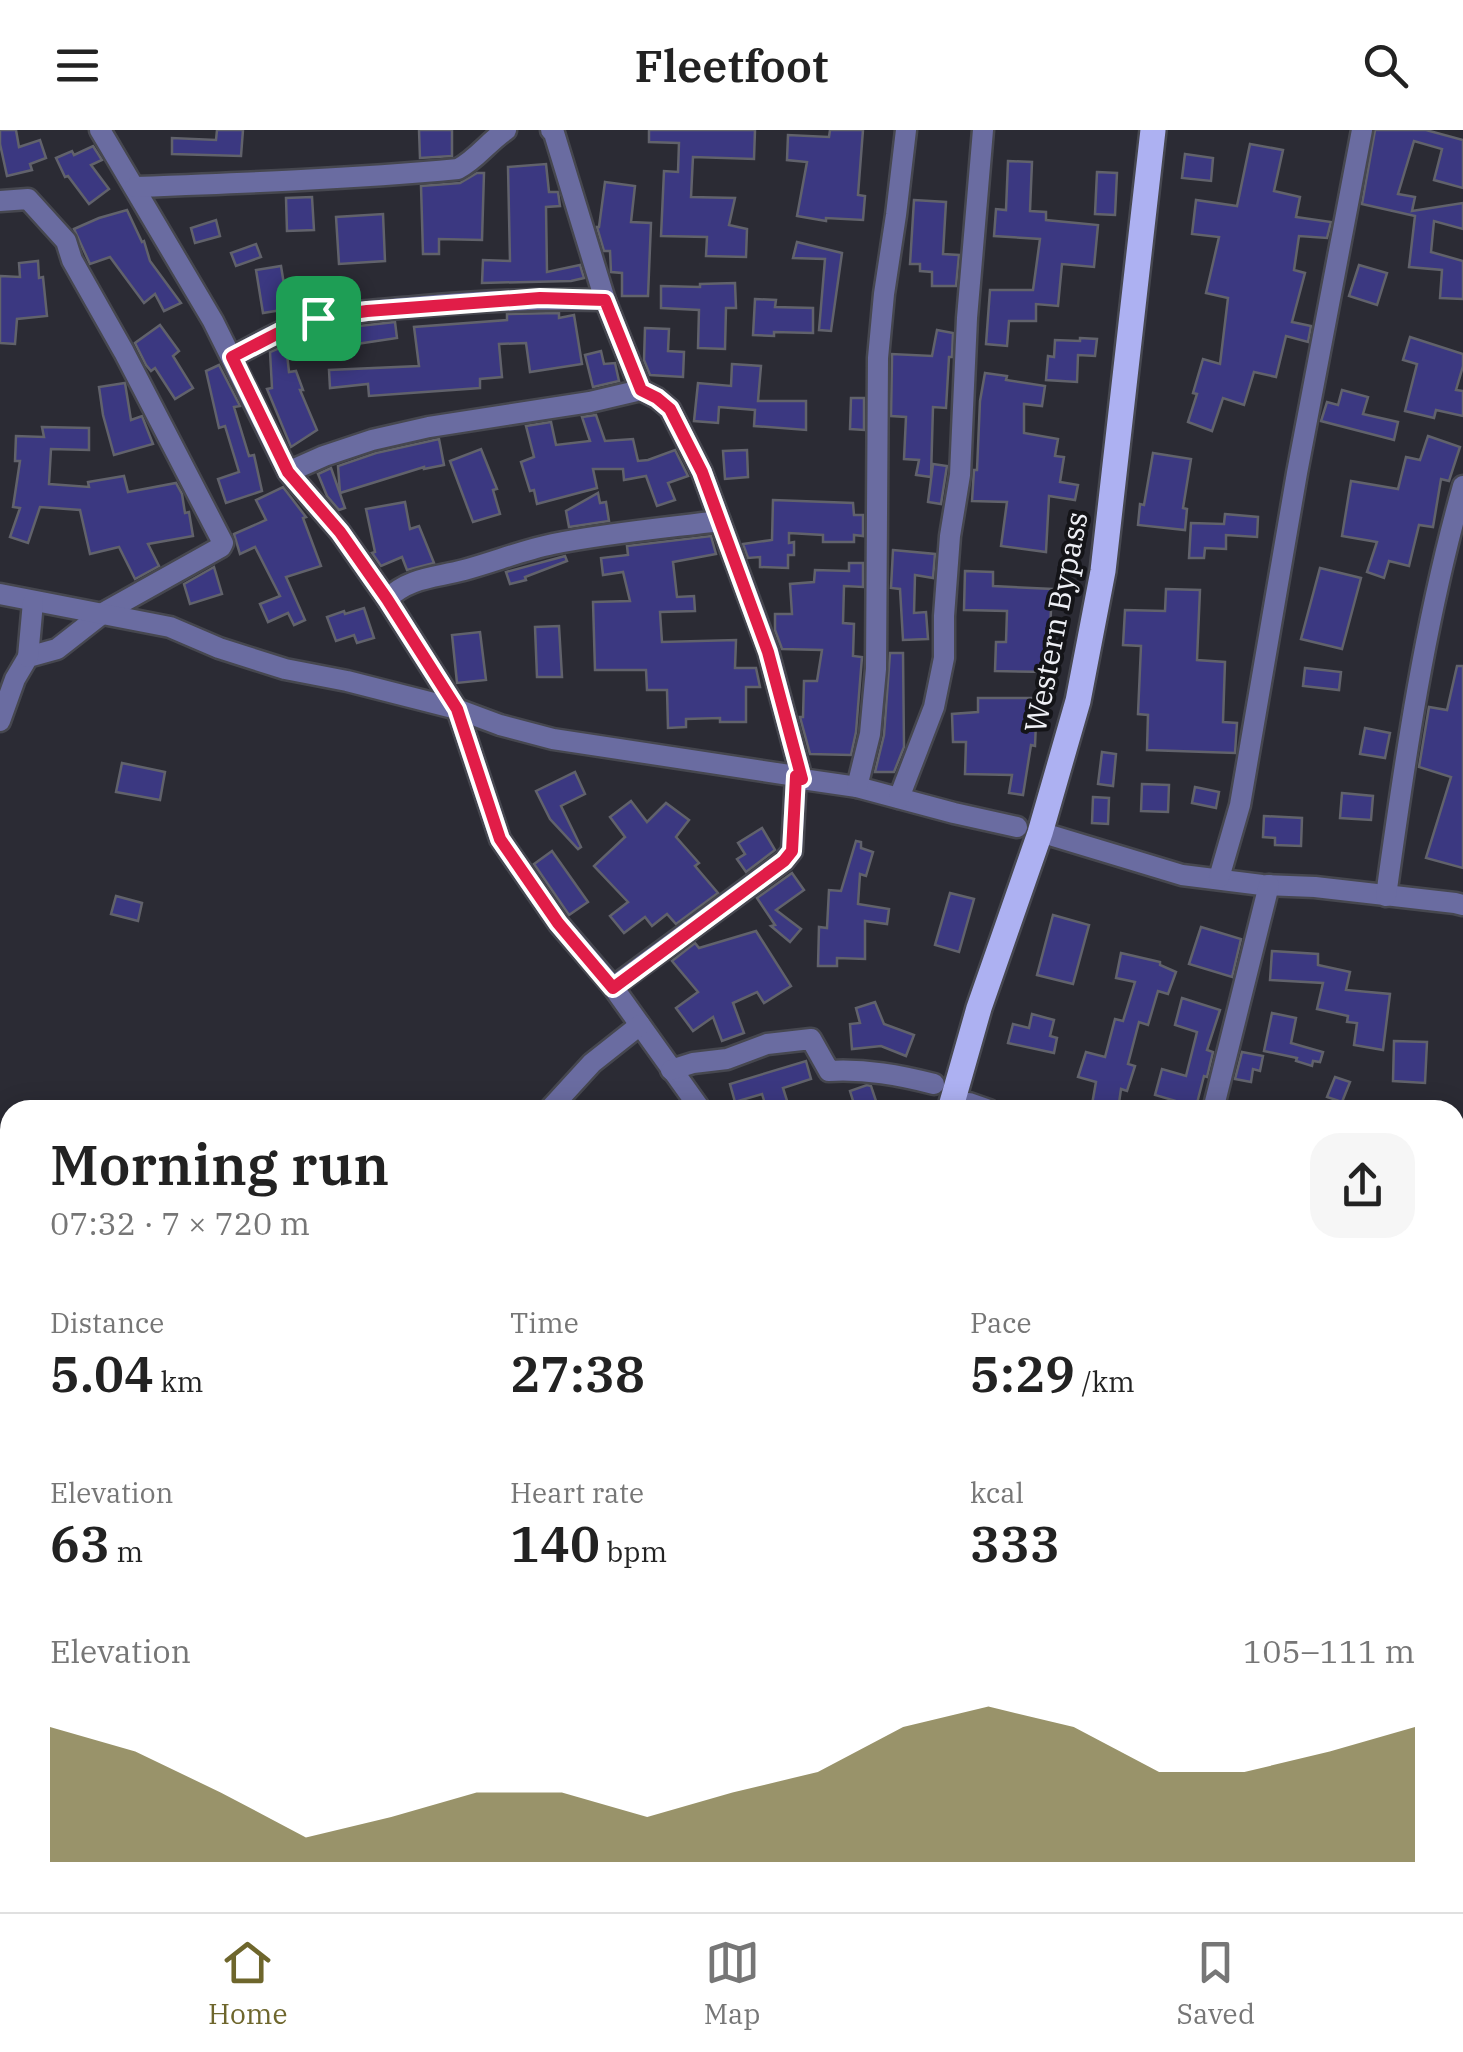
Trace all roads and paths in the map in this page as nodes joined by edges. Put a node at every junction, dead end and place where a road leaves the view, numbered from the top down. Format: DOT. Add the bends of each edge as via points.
graph roads {
  1 [pos="100,130"];
  2 [pos="506,130"];
  3 [pos="551,130"];
  4 [pos="906,130"];
  5 [pos="983,130"];
  6 [pos="1152,130"];
  7 [pos="1362,130"];
  8 [pos="135,188"];
  9 [pos="0,201"];
  10 [pos="605,300"];
  11 [pos="232,357"];
  12 [pos="641,390"];
  13 [pos="288,472"];
  14 [pos="1463,486"];
  15 [pos="720,521"];
  16 [pos="0,594"];
  17 [pos="387,599"];
  18 [pos="33,602"];
  19 [pos="103,613"];
  20 [pos="28,657"];
  21 [pos="457,709"];
  22 [pos="0,722"];
  23 [pos="799,778"];
  24 [pos="857,787"];
  25 [pos="899,798"];
  26 [pos="1016,827"];
  27 [pos="1053,836"];
  28 [pos="1220,878"];
  29 [pos="1269,885"];
  30 [pos="1386,896"];
  31 [pos="1463,905"];
  32 [pos="613,988"];
  33 [pos="640,1025"];
  34 [pos="671,1070"];
  35 [pos="934,1084"];
  36 [pos="558,1100"];
  37 [pos="694,1100"];
  38 [pos="970,1100"];
  39 [pos="1215,1100"];
  1 -- 8 [label="street"];
  2 -- 8 [label="street" via="458,169"];
  3 -- 10 [label="street"];
  4 -- 24 [label="street" via="878,358 876,669"];
  5 -- 25 [label="street" via="944,658 934,707"];
  6 -- 38 [label="main road, Western Bypass" via="1103,571 1078,700 979,1008"];
  7 -- 28 [label="street" via="1240,805"];
  8 -- 11 [label="street"];
  9 -- 19 [label="street" via="28,199 66,241 223,543"];
  10 -- 11 [label="street" via="487,301 318,318"];
  10 -- 12 [label="street"];
  11 -- 13 [label="street"];
  12 -- 13 [label="street" via="410,431"];
  12 -- 15 [label="street" via="670,409"];
  13 -- 17 [label="street"];
  14 -- 30 [label="street" via="1429,626"];
  15 -- 17 [label="street" via="552,544 419,579"];
  15 -- 23 [label="street" via="768,652"];
  16 -- 18 [label="street"];
  17 -- 21 [label="street"];
  18 -- 19 [label="street"];
  18 -- 20 [label="street"];
  19 -- 20 [label="street" via="56,649"];
  19 -- 21 [label="street" via="170,627 285,669"];
  20 -- 22 [label="street"];
  21 -- 23 [label="street" via="587,746"];
  21 -- 32 [label="street" via="500,839"];
  23 -- 24 [label="street"];
  23 -- 32 [label="street" via="792,851 784,861"];
  24 -- 25 [label="street"];
  25 -- 26 [label="street"];
  27 -- 28 [label="street" via="1182,874"];
  28 -- 29 [label="street"];
  29 -- 30 [label="street"];
  29 -- 39 [label="street"];
  30 -- 31 [label="street"];
  32 -- 33 [label="street"];
  33 -- 34 [label="street"];
  33 -- 36 [label="street"];
  34 -- 35 [label="street" via="811,1039 829,1070"];
  34 -- 37 [label="street"];
}
